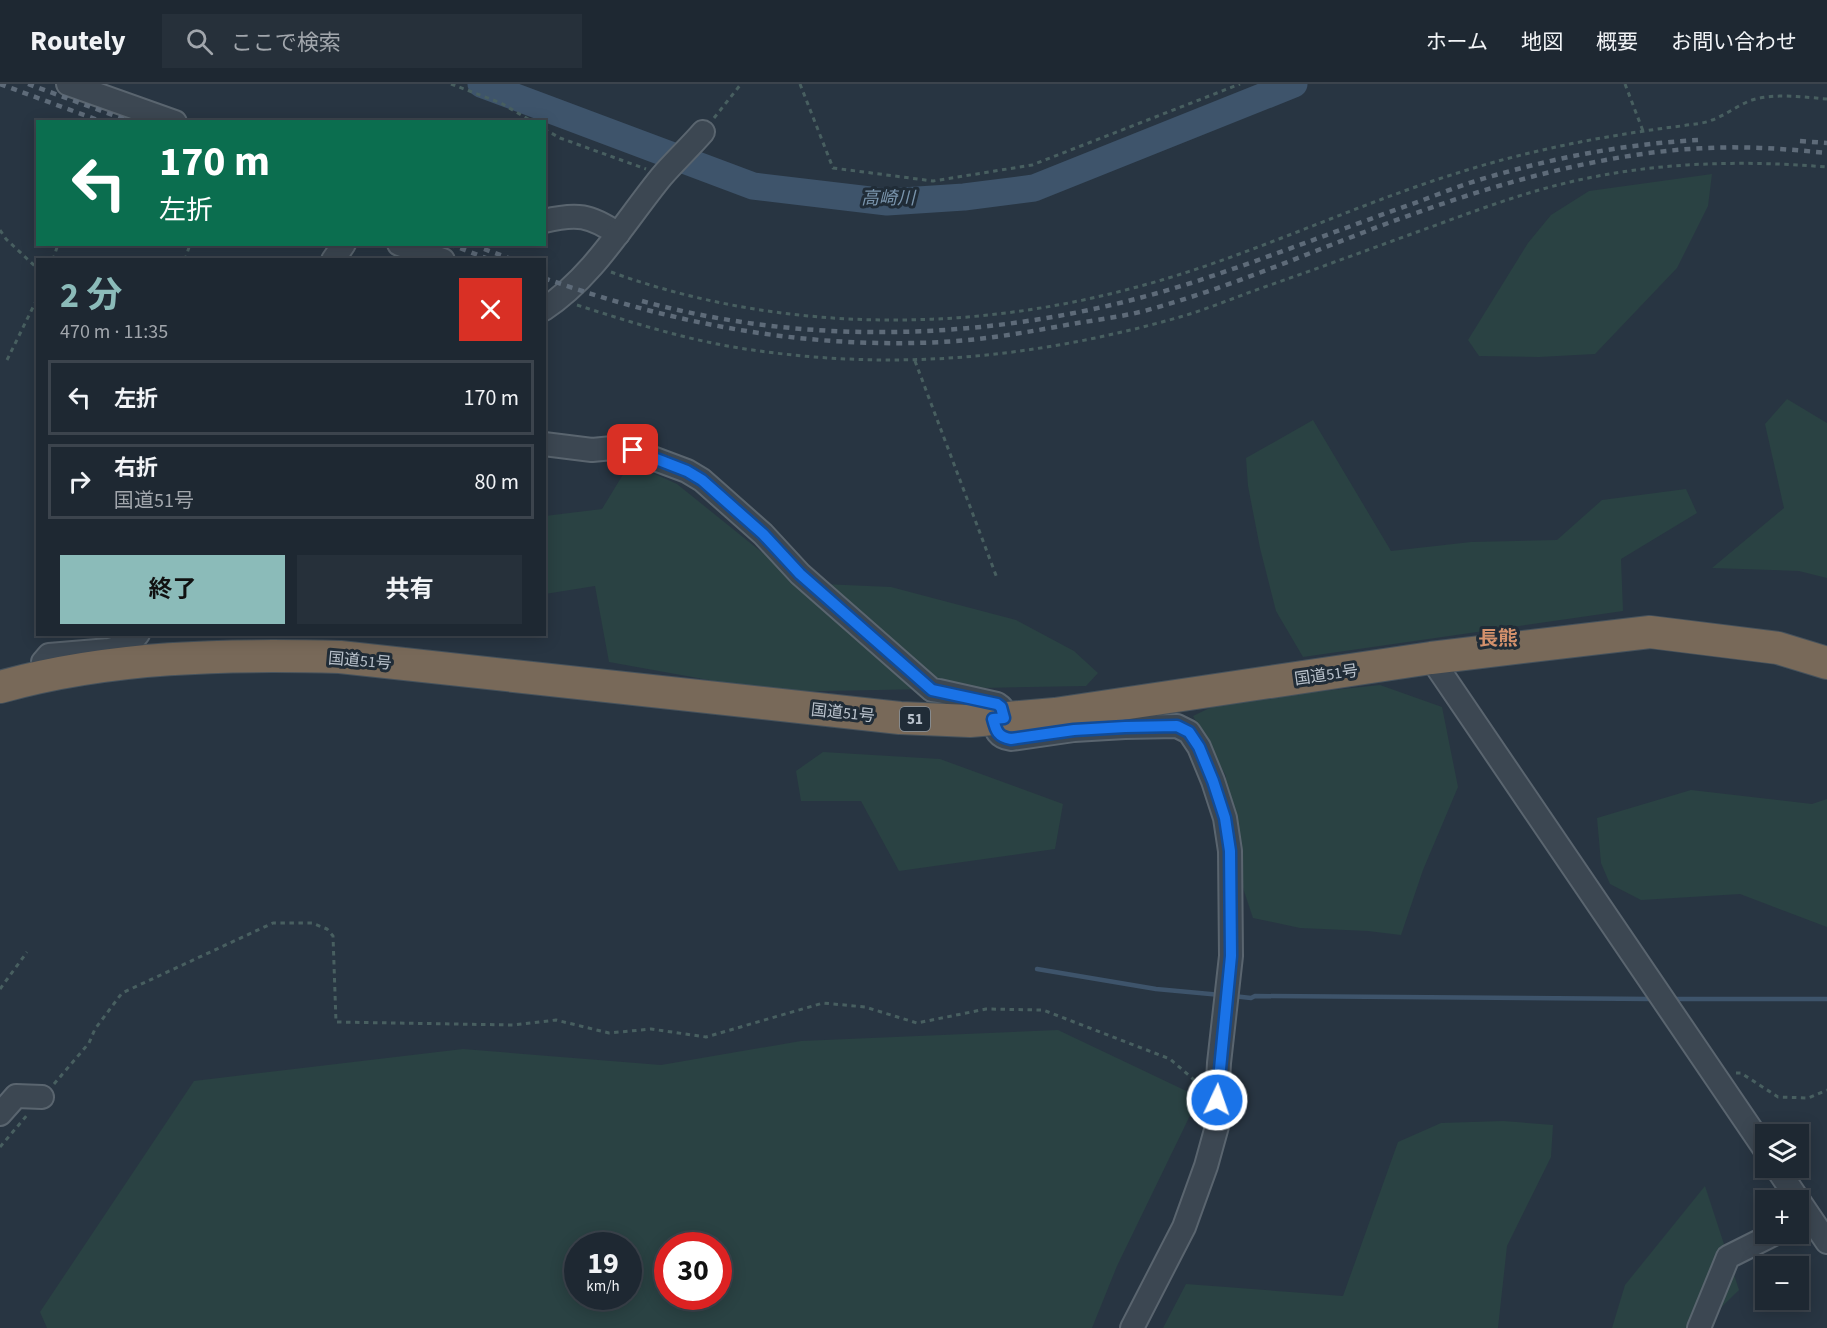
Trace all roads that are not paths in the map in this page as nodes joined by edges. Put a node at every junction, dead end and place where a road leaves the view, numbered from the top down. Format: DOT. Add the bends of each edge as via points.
graph roads {
  1 [pos="68,84"];
  2 [pos="169,120"];
  3 [pos="703,132"];
  4 [pos="546,221"];
  5 [pos="618,234"];
  6 [pos="404,246"];
  7 [pos="438,258"];
  8 [pos="549,301"];
  9 [pos="546,444"];
  10 [pos="136,636"];
  11 [pos="1431,658"];
  12 [pos="1827,663"];
  13 [pos="44,675"];
  14 [pos="0,687"];
  15 [pos="998,718"];
  16 [pos="42,1097"];
  17 [pos="0,1114"];
  18 [pos="1755,1135"];
  19 [pos="1784,1178"];
  20 [pos="1812,1214"];
  21 [pos="1827,1242"];
  22 [pos="1755,1244"];
  23 [pos="1132,1328"];
  24 [pos="1699,1328"];
  1 -- 2 [label="street"];
  3 -- 5 [label="street" via="663,175"];
  4 -- 5 [label="street" via="582,216"];
  5 -- 8 [label="street" via="593,264"];
  6 -- 7 [label="street"];
  9 -- 15 [label="street" via="592,450 623,447 702,480 750,521 800,574 932,690 997,704 1001,707"];
  10 -- 13 [label="street" via="130,644 109,650 49,655 43,662"];
  11 -- 12 [label="highway, 国道51号 / 51" via="1650,632 1778,648"];
  11 -- 15 [label="highway, 国道51号 / 51" via="1067,712"];
  11 -- 18 [label="street"];
  13 -- 14 [label="highway, 国道51号 / 51"];
  13 -- 15 [label="highway, 国道51号 / 51" via="208,657 340,657 900,718"];
  15 -- 23 [label="street" via="997,733 1011,739 1074,730 1177,726 1189,732 1199,747 1225,818 1230,851 1231,956 1217,1100 1219,1119 1184,1227"];
  16 -- 17 [label="street" via="16,1096"];
  19 -- 20 [label="street"];
  20 -- 21 [label="street"];
  22 -- 24 [label="street" via="1728,1257"];
}
